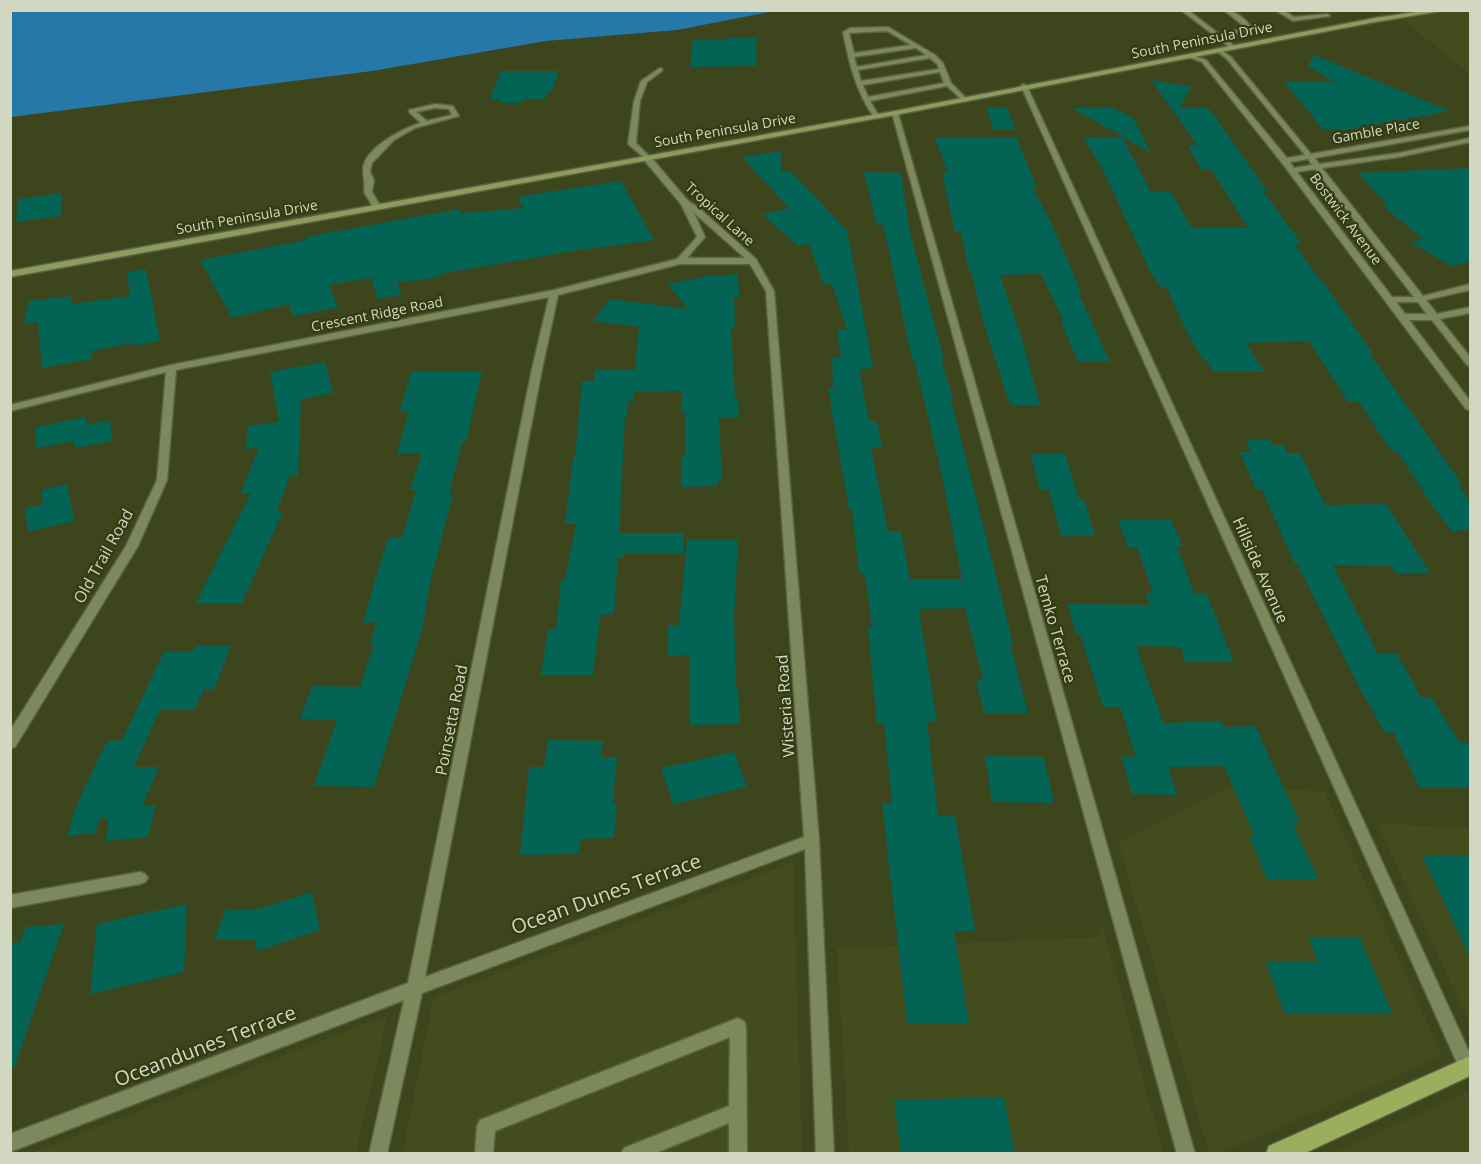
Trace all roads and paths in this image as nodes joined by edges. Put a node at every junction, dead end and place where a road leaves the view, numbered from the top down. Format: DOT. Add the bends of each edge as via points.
graph roads {
  1 [pos="1184,10"];
  2 [pos="1227,10"];
  3 [pos="1278,10"];
  4 [pos="1318,10"];
  5 [pos="1444,10"];
  6 [pos="1327,16"];
  7 [pos="1342,26"];
  8 [pos="1217,36"];
  9 [pos="917,46"];
  10 [pos="1234,48"];
  11 [pos="1220,51"];
  12 [pos="852,55"];
  13 [pos="933,56"];
  14 [pos="1191,57"];
  15 [pos="855,69"];
  16 [pos="660,70"];
  17 [pos="942,70"];
  18 [pos="860,83"];
  19 [pos="948,84"];
  20 [pos="1024,87"];
  21 [pos="964,99"];
  22 [pos="866,100"];
  23 [pos="895,113"];
  24 [pos="876,116"];
  25 [pos="426,124"];
  26 [pos="1470,128"];
  27 [pos="1456,131"];
  28 [pos="1470,139"];
  29 [pos="1310,157"];
  30 [pos="646,158"];
  31 [pos="1285,161"];
  32 [pos="1318,167"];
  33 [pos="1293,170"];
  34 [pos="685,203"];
  35 [pos="377,207"];
  36 [pos="680,261"];
  37 [pos="753,261"];
  38 [pos="10,274"];
  39 [pos="1470,287"];
  40 [pos="554,293"];
  41 [pos="1421,299"];
  42 [pos="1390,300"];
  43 [pos="1470,310"];
  44 [pos="1402,317"];
  45 [pos="1435,317"];
  46 [pos="1470,363"];
  47 [pos="171,368"];
  48 [pos="1470,407"];
  49 [pos="10,408"];
  50 [pos="10,743"];
  51 [pos="812,840"];
  52 [pos="140,878"];
  53 [pos="10,902"];
  54 [pos="415,988"];
  55 [pos="1469,1067"];
  56 [pos="738,1111"];
  57 [pos="10,1143"];
  58 [pos="378,1154"];
  59 [pos="484,1154"];
  60 [pos="630,1154"];
  61 [pos="738,1154"];
  62 [pos="825,1154"];
  63 [pos="1186,1154"];
  64 [pos="1276,1154"];
  1 -- 8 [label="street"];
  2 -- 8 [label="street" via="1249,29"];
  3 -- 6 [label="street" via="1293,19"];
  4 -- 6 [label="street"];
  5 -- 7 [label="main road, South Peninsula Drive"];
  6 -- 7 [label="street"];
  7 -- 10 [label="main road, South Peninsula Drive"];
  8 -- 10 [label="street"];
  9 -- 12 [label="street"];
  9 -- 12 [label="street" via="888,29 850,30 846,32"];
  9 -- 13 [label="street"];
  10 -- 11 [label="main road, South Peninsula Drive"];
  11 -- 14 [label="main road, South Peninsula Drive"];
  11 -- 29 [label="street, Bostwick Avenue"];
  12 -- 15 [label="street"];
  13 -- 15 [label="street"];
  13 -- 17 [label="street"];
  14 -- 20 [label="main road, South Peninsula Drive"];
  14 -- 31 [label="street, Bostwick Avenue" via="1204,61"];
  15 -- 18 [label="street"];
  16 -- 30 [label="street, Tropical Lane" via="644,81 637,101 632,144"];
  17 -- 18 [label="street"];
  17 -- 19 [label="street"];
  18 -- 22 [label="street"];
  19 -- 21 [label="street"];
  19 -- 22 [label="street"];
  20 -- 21 [label="main road, South Peninsula Drive"];
  20 -- 55 [label="street, Hillside Avenue"];
  21 -- 23 [label="main road, South Peninsula Drive"];
  22 -- 24 [label="street"];
  23 -- 24 [label="main road, South Peninsula Drive"];
  23 -- 63 [label="street, Temko Terrace"];
  24 -- 30 [label="main road, South Peninsula Drive"];
  25 -- 25 [label="street" via="436,121 456,116 451,107 411,111"];
  25 -- 35 [label="street" via="391,138 368,162 368,192"];
  26 -- 27 [label="street, Gamble Place"];
  27 -- 28 [label="street"];
  27 -- 29 [label="street, Gamble Place"];
  28 -- 32 [label="street, Gamble Place"];
  29 -- 31 [label="street, Gamble Place"];
  29 -- 32 [label="street, Bostwick Avenue"];
  30 -- 34 [label="street, Tropical Lane"];
  30 -- 35 [label="main road, South Peninsula Drive"];
  31 -- 33 [label="street, Bostwick Avenue"];
  32 -- 33 [label="street, Gamble Place"];
  32 -- 41 [label="street, Bostwick Avenue"];
  33 -- 42 [label="street, Bostwick Avenue"];
  34 -- 36 [label="street" via="701,237"];
  34 -- 37 [label="street, Tropical Lane"];
  35 -- 38 [label="main road, South Peninsula Drive"];
  36 -- 37 [label="street, Crescent Ridge Road"];
  36 -- 40 [label="street, Crescent Ridge Road"];
  37 -- 51 [label="street, Wisteria Road" via="770,291"];
  39 -- 41 [label="street"];
  40 -- 47 [label="street, Crescent Ridge Road"];
  40 -- 54 [label="street, Poinsetta Road"];
  41 -- 42 [label="street"];
  41 -- 45 [label="street, Bostwick Avenue"];
  42 -- 44 [label="street, Bostwick Avenue"];
  43 -- 45 [label="street"];
  44 -- 45 [label="street"];
  44 -- 48 [label="street, Bostwick Avenue"];
  45 -- 46 [label="street, Bostwick Avenue"];
  47 -- 49 [label="street, Crescent Ridge Road"];
  47 -- 50 [label="street, Old Trail Road" via="162,480 132,546"];
  51 -- 54 [label="street, Ocean Dunes Terrace"];
  51 -- 62 [label="street, Wisteria Road"];
  52 -- 53 [label="street"];
  54 -- 57 [label="street, Oceandunes Terrace"];
  54 -- 58 [label="street, Poinsetta Road"];
  55 -- 64 [label="main road"];
  56 -- 59 [label="street" via="738,1026 486,1126"];
  56 -- 60 [label="street"];
  56 -- 61 [label="street"];
}
